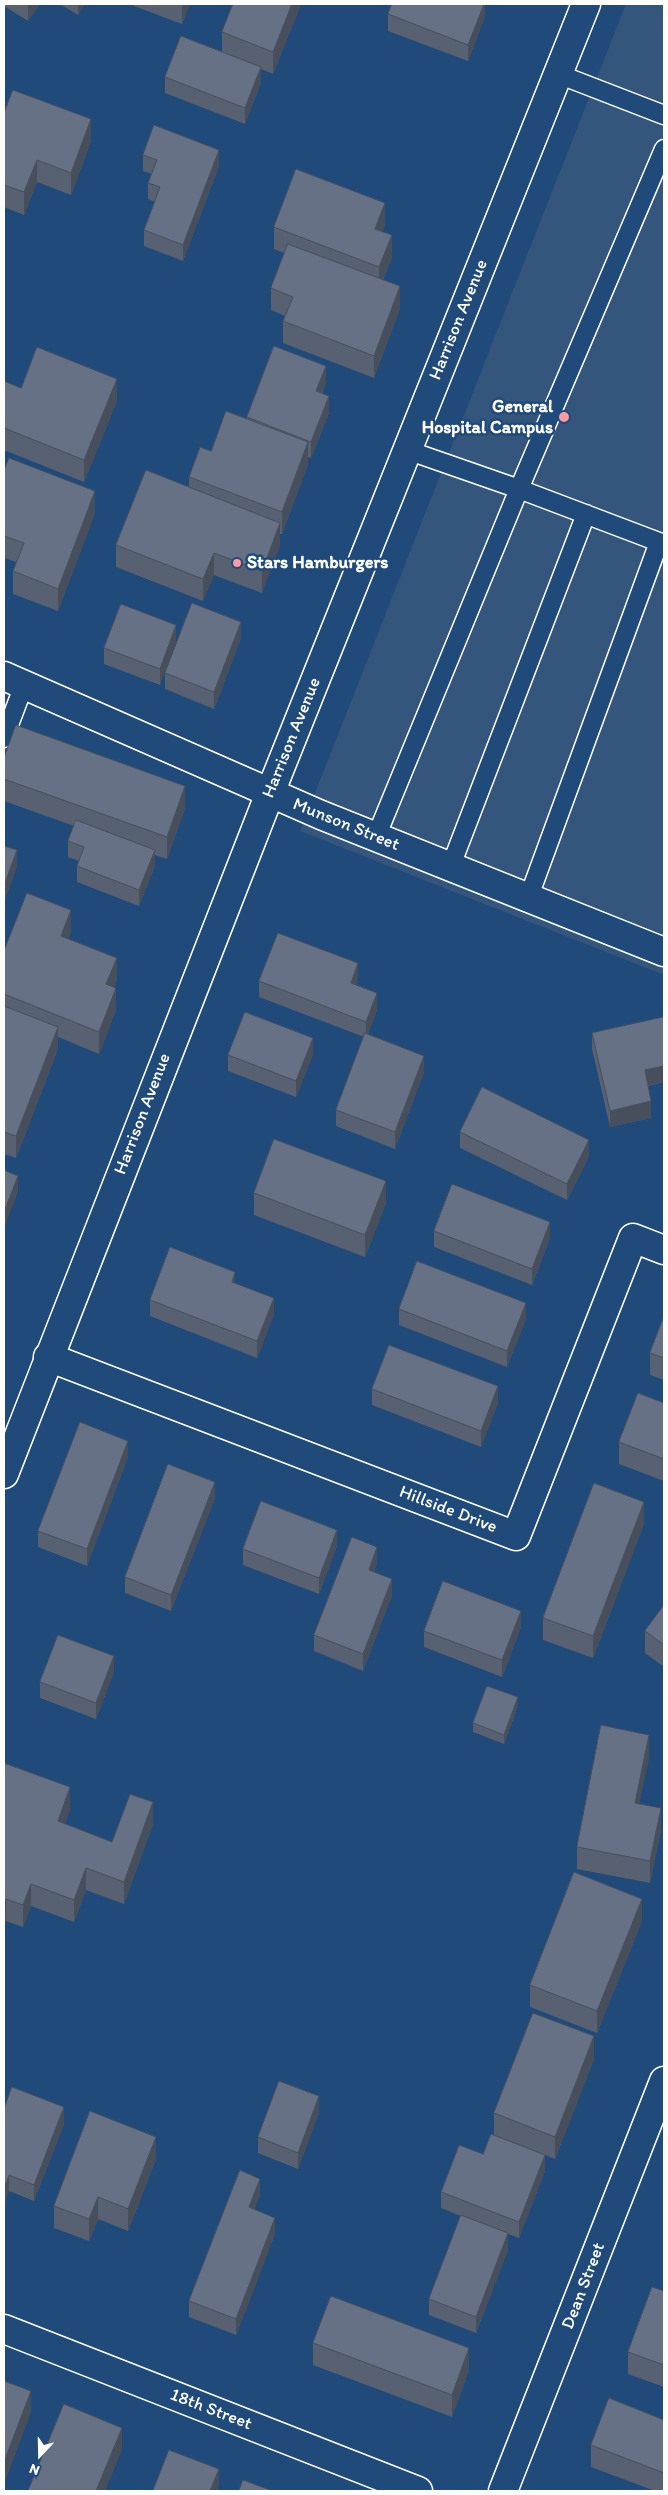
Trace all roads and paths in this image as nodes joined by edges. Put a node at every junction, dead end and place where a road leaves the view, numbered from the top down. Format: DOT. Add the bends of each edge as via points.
graph roads {
  1 [pos="584,5"];
  2 [pos="558,74"];
  3 [pos="664,115"];
  4 [pos="664,150"];
  5 [pos="408,450"];
  6 [pos="519,489"];
  7 [pos="586,514"];
  8 [pos="662,543"];
  9 [pos="14,681"];
  10 [pos="4,738"];
  11 [pos="270,793"];
  12 [pos="376,837"];
  13 [pos="450,868"];
  14 [pos="528,899"];
  15 [pos="664,952"];
  16 [pos="664,1250"];
  17 [pos="48,1358"];
  18 [pos="4,1474"];
  19 [pos="664,2081"];
  20 [pos="4,2329"];
  21 [pos="418,2491"];
  22 [pos="504,2491"];
  1 -- 2 [label="street, Harrison Avenue"];
  2 -- 3 [label="lane"];
  2 -- 5 [label="street, Harrison Avenue"];
  4 -- 6 [label="lane"];
  5 -- 6 [label="lane"];
  5 -- 11 [label="street, Harrison Avenue"];
  6 -- 7 [label="lane"];
  6 -- 12 [label="lane"];
  7 -- 8 [label="lane"];
  7 -- 13 [label="lane"];
  8 -- 14 [label="lane"];
  9 -- 10 [label="lane"];
  9 -- 11 [label="street, Munson Street"];
  11 -- 12 [label="street, Munson Street"];
  11 -- 17 [label="street, Harrison Avenue"];
  12 -- 13 [label="street, Munson Street"];
  13 -- 14 [label="street, Munson Street"];
  14 -- 15 [label="street, Munson Street"];
  16 -- 17 [label="street, Hillside Drive" via="633,1238 516,1536"];
  17 -- 18 [label="street, Harrison Avenue"];
  19 -- 22 [label="street, Dean Street"];
  20 -- 21 [label="street, 18th Street"];
}
